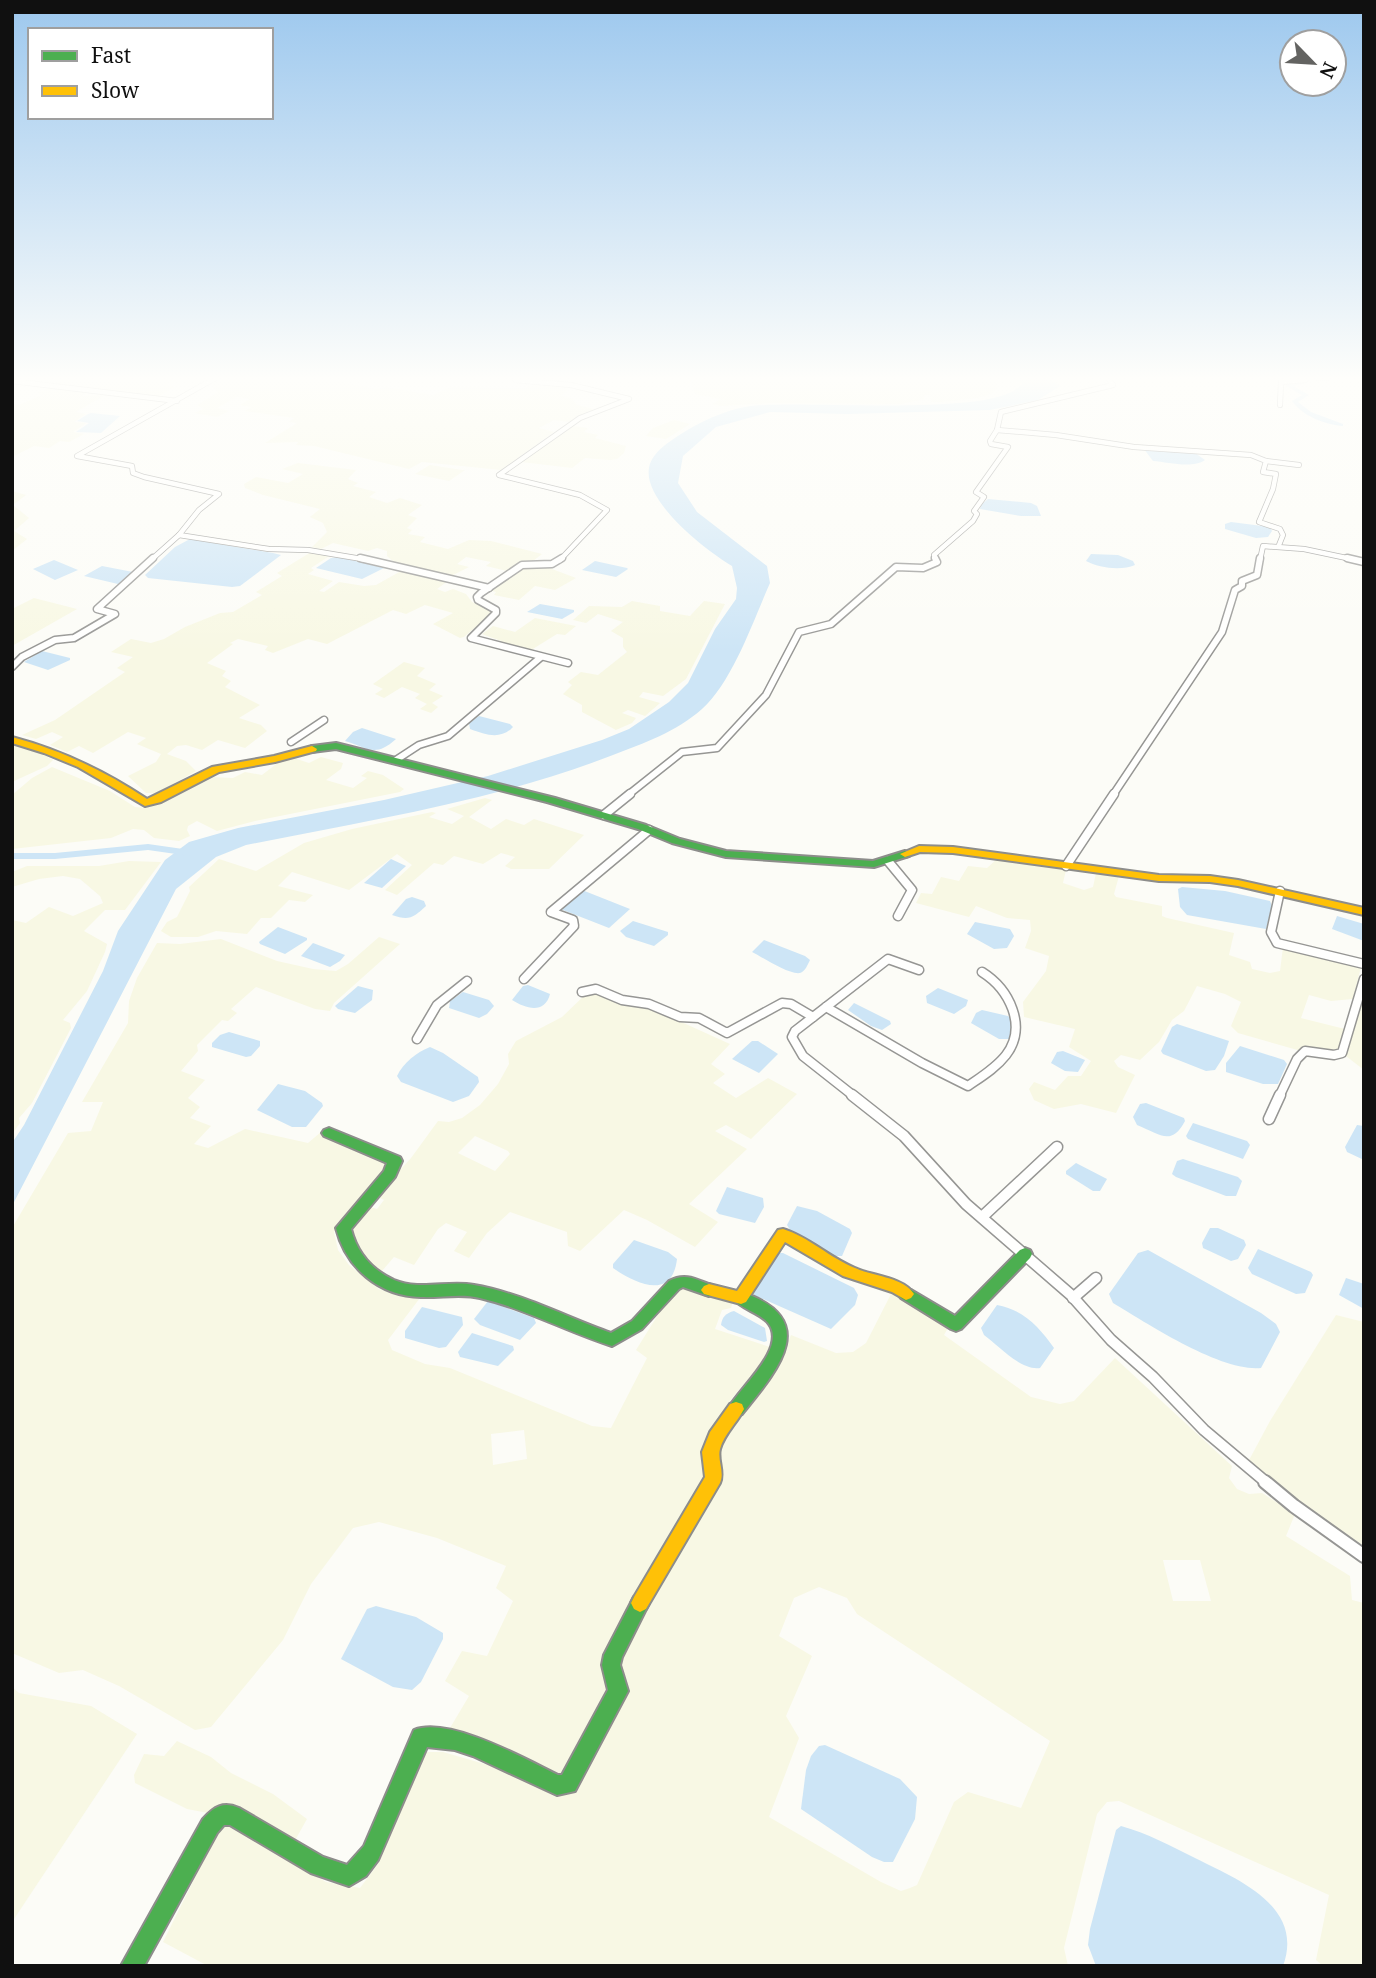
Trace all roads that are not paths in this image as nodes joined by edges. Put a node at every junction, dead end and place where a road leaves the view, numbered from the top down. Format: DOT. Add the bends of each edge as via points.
graph roads {
  1 [pos="132,468"];
  2 [pos="509,468"];
  3 [pos="993,468"];
  4 [pos="1263,468"];
  5 [pos="179,535"];
  6 [pos="1279,545"];
  7 [pos="1364,562"];
  8 [pos="489,588"];
  9 [pos="541,657"];
  10 [pos="568,663"];
  11 [pos="12,667"];
  12 [pos="324,720"];
  13 [pos="12,740"];
  14 [pos="291,742"];
  15 [pos="396,760"];
  16 [pos="604,815"];
  17 [pos="649,830"];
  18 [pos="888,861"];
  19 [pos="1066,866"];
  20 [pos="1280,891"];
  21 [pos="1364,912"];
  22 [pos="898,916"];
  23 [pos="1364,964"];
  24 [pos="919,970"];
  25 [pos="982,972"];
  26 [pos="524,979"];
  27 [pos="1364,979"];
  28 [pos="467,981"];
  29 [pos="582,992"];
  30 [pos="826,1007"];
  31 [pos="813,1017"];
  32 [pos="418,1038"];
  33 [pos="1269,1119"];
  34 [pos="329,1133"];
  35 [pos="1057,1147"];
  36 [pos="982,1217"];
  37 [pos="1025,1254"];
  38 [pos="1096,1278"];
  39 [pos="741,1298"];
  40 [pos="1073,1298"];
  41 [pos="1364,1556"];
  42 [pos="132,1966"];
  1 -- 5 [label="street" via="144,477 219,494"];
  2 -- 8 [label="street" via="499,475 580,495 607,513 554,563 518,566"];
  3 -- 16 [label="street" via="976,492 984,497 974,511 977,514 959,537 934,555 937,562 933,566 896,567 831,624 799,632 766,695 717,748 682,752"];
  4 -- 6 [label="street" via="1276,478 1259,522 1280,529"];
  5 -- 8 [label="street" via="354,557"];
  5 -- 11 [label="street" via="97,609 116,614 74,638 55,640"];
  6 -- 7 [label="street"];
  6 -- 19 [label="street" via="1263,546 1257,575 1235,590 1222,632"];
  8 -- 9 [label="street" via="477,597 496,613 471,638"];
  9 -- 10 [label="street"];
  9 -- 15 [label="street" via="448,736 419,745"];
  12 -- 14 [label="street"];
  13 -- 15 [label="main road" via="39,746 114,780 145,803 216,769 320,747 344,747"];
  15 -- 16 [label="main road"];
  16 -- 17 [label="main road"];
  17 -- 18 [label="main road" via="726,854 833,863"];
  17 -- 26 [label="street" via="551,912 573,920 574,926"];
  18 -- 19 [label="main road" via="913,851 936,849"];
  18 -- 22 [label="street" via="912,890"];
  19 -- 20 [label="main road"];
  20 -- 21 [label="main road"];
  20 -- 23 [label="street" via="1271,932 1277,943"];
  24 -- 30 [label="street" via="888,960"];
  25 -- 30 [label="street" via="999,982 1010,998 1017,1037 996,1066 968,1086"];
  27 -- 33 [label="street" via="1342,1053 1305,1051"];
  28 -- 32 [label="street" via="431,1010"];
  29 -- 31 [label="street" via="596,989 680,1017 698,1018 727,1033 782,1003"];
  30 -- 31 [label="street"];
  31 -- 36 [label="street" via="792,1037 803,1056 904,1136 950,1189"];
  34 -- 39 [label="main road" via="395,1161 390,1173 347,1221 342,1235 351,1256 402,1289 465,1288 612,1340 637,1325 682,1281"];
  35 -- 36 [label="street"];
  36 -- 37 [label="street"];
  37 -- 39 [label="main road" via="956,1325 897,1288 848,1272 783,1234 767,1252"];
  37 -- 40 [label="street"];
  38 -- 40 [label="street"];
  39 -- 42 [label="main road" via="777,1322 781,1331 778,1350 768,1371 743,1397 715,1440 710,1455 714,1478 613,1655 616,1698 573,1779 557,1785 438,1736 421,1737 372,1853 349,1876 318,1866 232,1815 220,1815"];
  40 -- 41 [label="street" via="1241,1463"];
}
